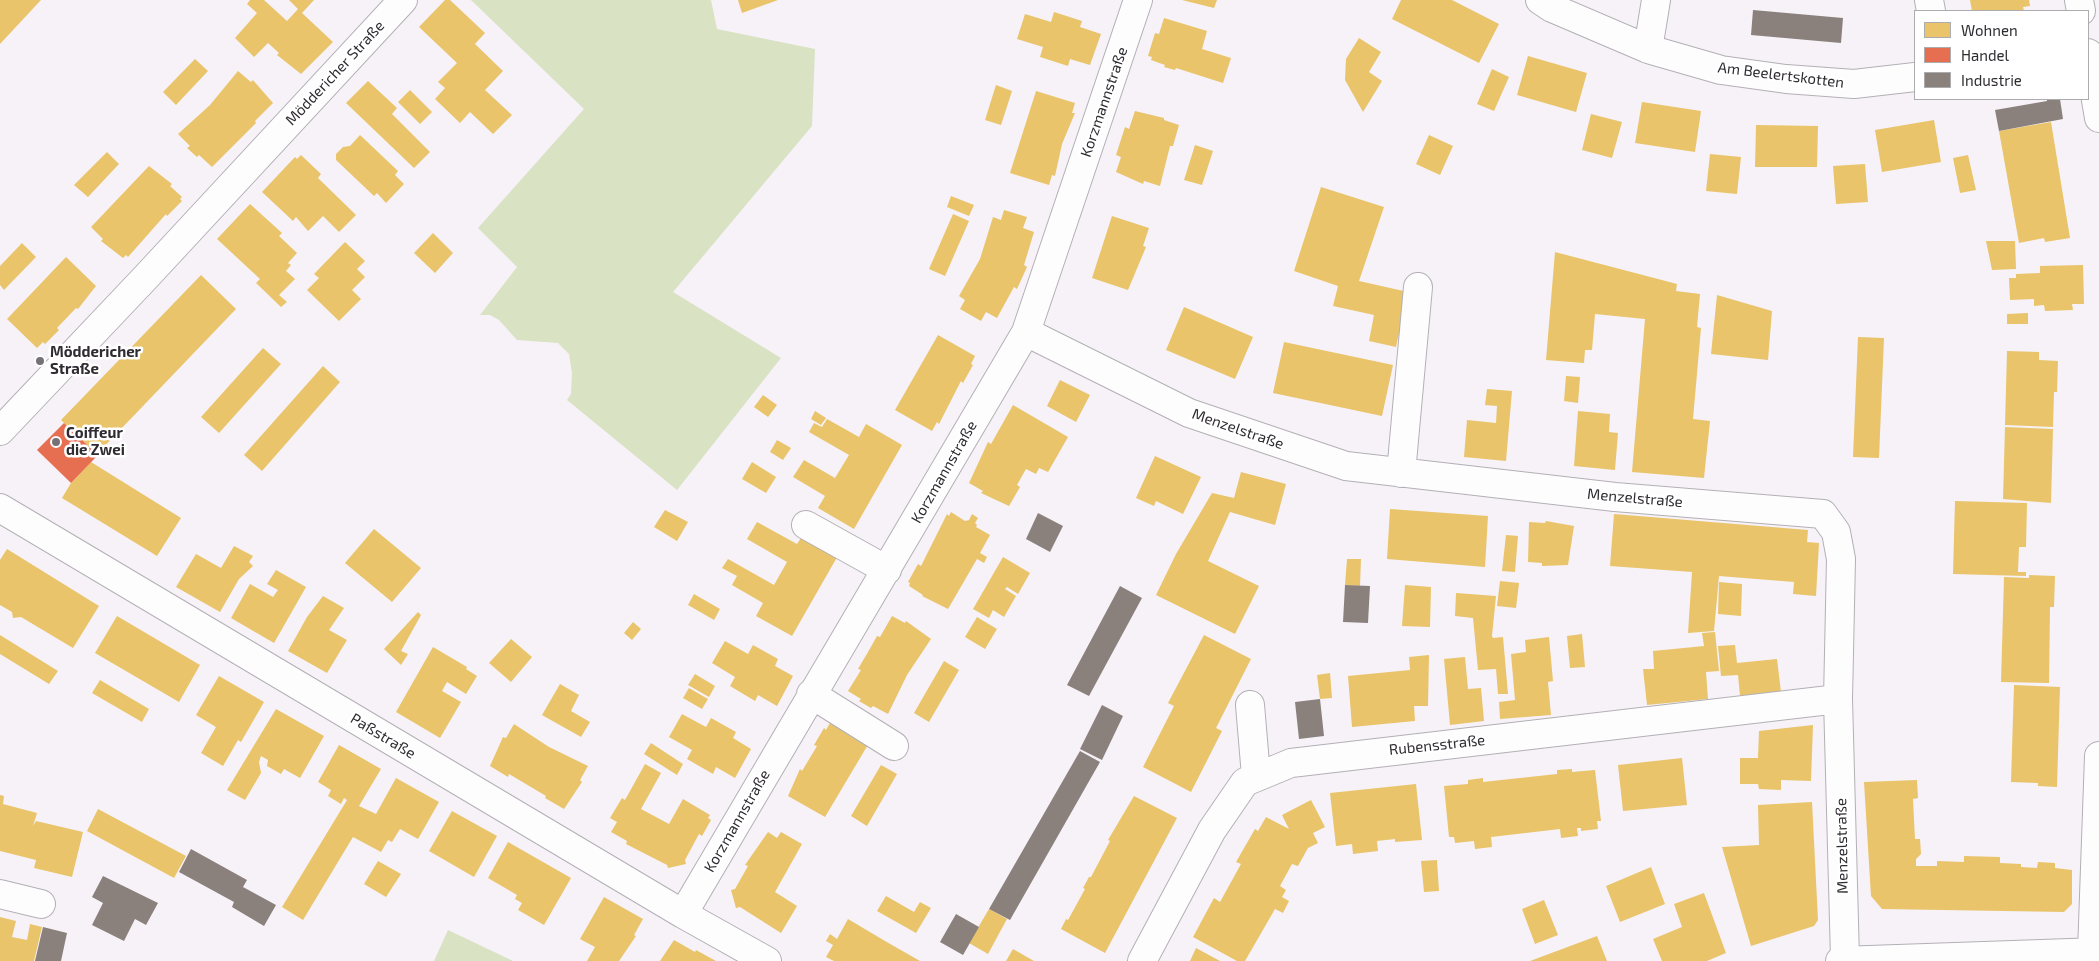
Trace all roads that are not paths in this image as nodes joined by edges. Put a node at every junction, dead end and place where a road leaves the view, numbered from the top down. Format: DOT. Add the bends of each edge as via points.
graph roads {
  1 [pos="403,0"];
  2 [pos="1138,0"];
  3 [pos="1540,0"];
  4 [pos="1656,0"];
  5 [pos="1648,49"];
  6 [pos="2089,58"];
  7 [pos="1914,77"];
  8 [pos="2099,118"];
  9 [pos="1418,287"];
  10 [pos="1026,332"];
  11 [pos="0,431"];
  12 [pos="1401,474"];
  13 [pos="0,508"];
  14 [pos="806,525"];
  15 [pos="887,570"];
  16 [pos="811,694"];
  17 [pos="1838,699"];
  18 [pos="1250,705"];
  19 [pos="894,746"];
  20 [pos="2099,756"];
  21 [pos="1256,776"];
  22 [pos="0,894"];
  23 [pos="41,904"];
  24 [pos="683,914"];
  25 [pos="2096,952"];
  26 [pos="1842,960"];
  27 [pos="767,961"];
  28 [pos="1142,961"];
  1 -- 11 [label="street, Möddericher Straße"];
  2 -- 10 [label="street, Korzmannstraße"];
  3 -- 5 [label="street, Am Beelertskotten"];
  4 -- 5 [label="street"];
  5 -- 7 [label="street, Am Beelertskotten" via="1721,70 1786,79 1854,84"];
  6 -- 8 [label="street"];
  9 -- 12 [label="street"];
  10 -- 12 [label="street, Menzelstraße" via="1189,413 1346,466"];
  10 -- 15 [label="street, Korzmannstraße"];
  12 -- 17 [label="street, Menzelstraße" via="1823,514 1836,532 1841,558"];
  13 -- 24 [label="street, Paßstraße"];
  14 -- 15 [label="street"];
  15 -- 16 [label="street, Korzmannstraße"];
  16 -- 19 [label="street"];
  16 -- 24 [label="street, Korzmannstraße"];
  17 -- 21 [label="street, Rubensstraße" via="1325,757 1291,763"];
  17 -- 26 [label="street, Menzelstraße"];
  18 -- 21 [label="street"];
  20 -- 25 [label="street"];
  21 -- 28 [label="street, Rubensstraße" via="1245,782 1221,815"];
  22 -- 23 [label="street"];
  24 -- 27 [label="street, Paßstraße"];
  25 -- 26 [label="street"];
}
